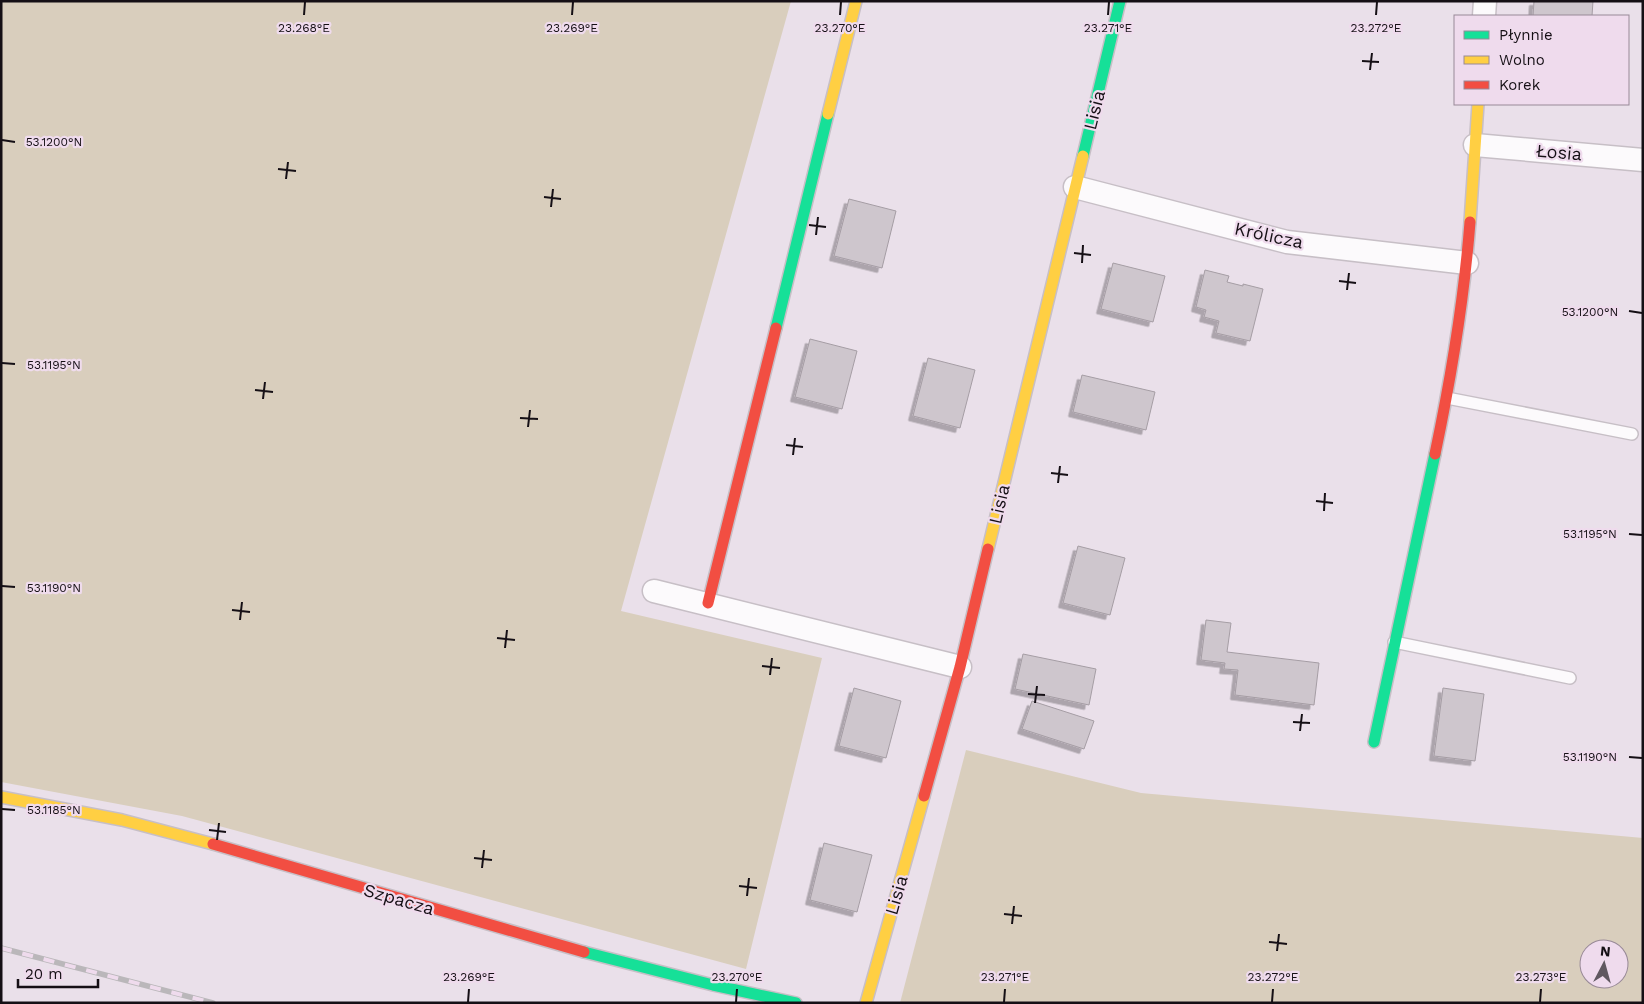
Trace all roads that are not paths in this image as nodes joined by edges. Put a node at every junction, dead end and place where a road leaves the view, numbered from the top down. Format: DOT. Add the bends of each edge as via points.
graph roads {
  1 [pos="856,1"];
  2 [pos="1120,1"];
  3 [pos="1485,1"];
  4 [pos="1484,15"];
  5 [pos="1478,105"];
  6 [pos="1475,145"];
  7 [pos="1643,160"];
  8 [pos="1075,187"];
  9 [pos="1467,263"];
  10 [pos="1447,398"];
  11 [pos="1632,434"];
  12 [pos="654,591"];
  13 [pos="708,604"];
  14 [pos="1394,642"];
  15 [pos="960,667"];
  16 [pos="1570,678"];
  17 [pos="1374,742"];
  18 [pos="1,797"];
  19 [pos="796,1003"];
  20 [pos="866,1003"];
  1 -- 13 [label="street"];
  2 -- 8 [label="street, Lisia"];
  3 -- 4 [label="street"];
  5 -- 6 [label="street"];
  6 -- 7 [label="street, Łosia"];
  6 -- 9 [label="street"];
  8 -- 9 [label="street, Królicza" via="1287,242"];
  8 -- 15 [label="street, Lisia"];
  9 -- 10 [label="street"];
  10 -- 11 [label="lane"];
  10 -- 14 [label="street"];
  12 -- 13 [label="street"];
  13 -- 15 [label="street"];
  14 -- 16 [label="lane"];
  14 -- 17 [label="street"];
  15 -- 20 [label="street, Lisia"];
  18 -- 19 [label="street, Szpacza" via="137,824 574,949"];
}
